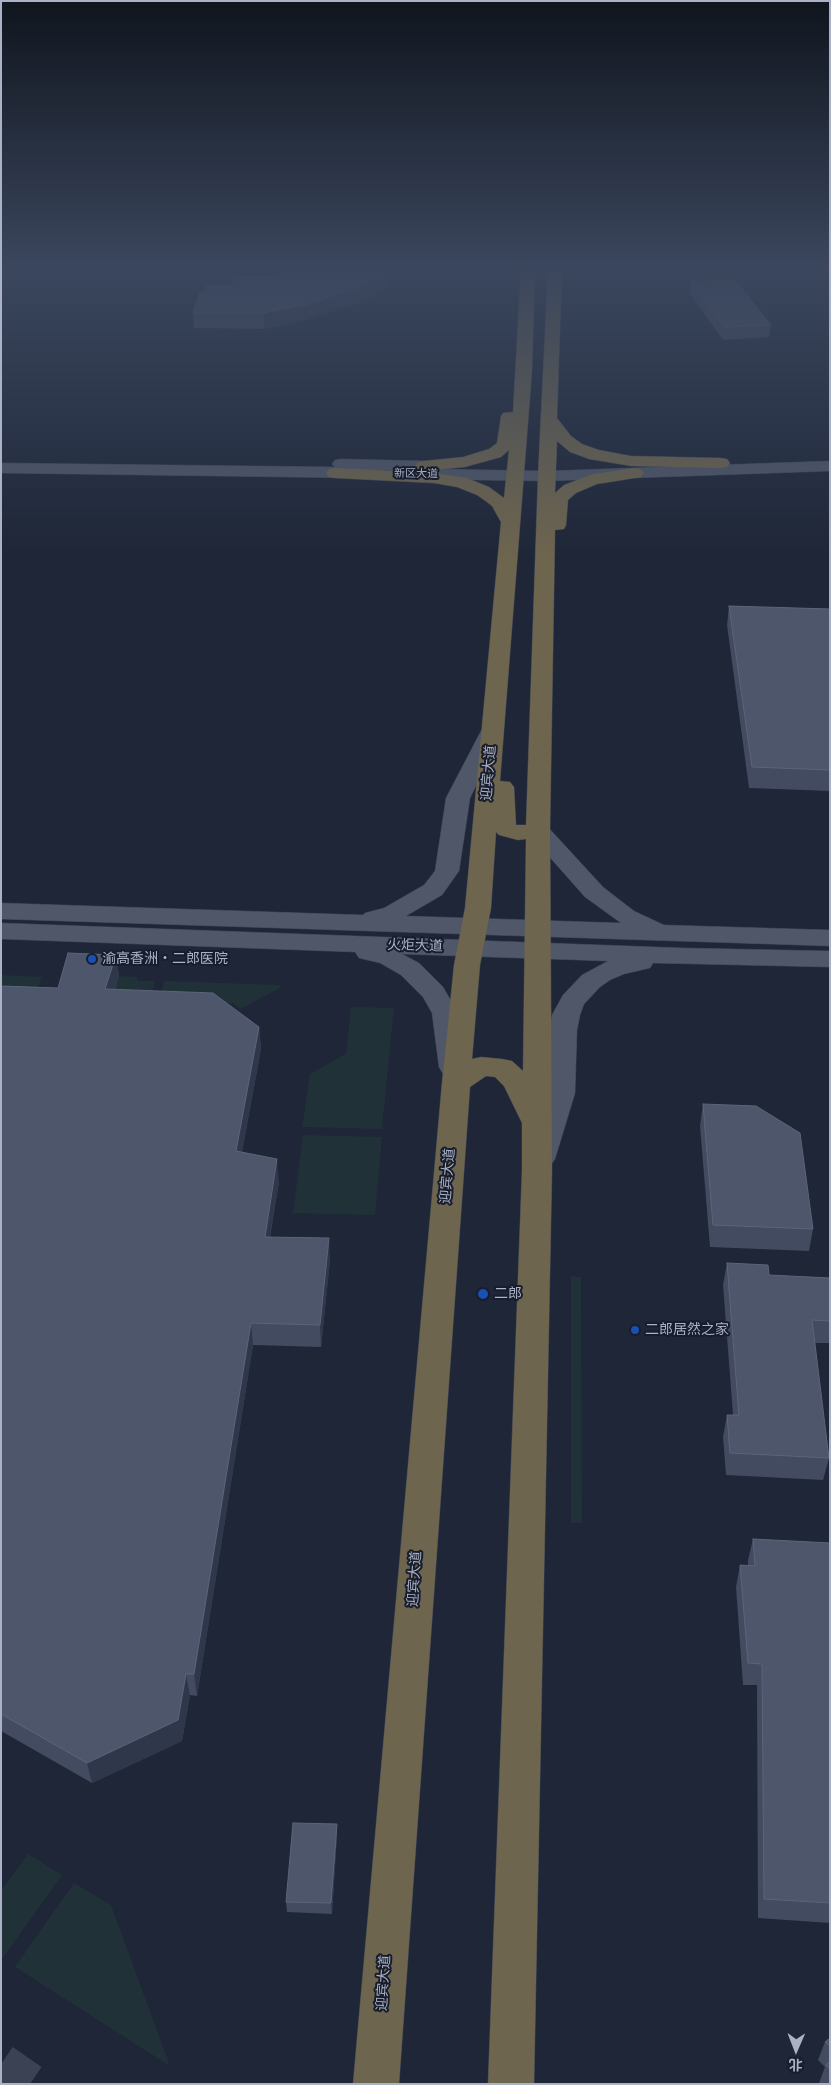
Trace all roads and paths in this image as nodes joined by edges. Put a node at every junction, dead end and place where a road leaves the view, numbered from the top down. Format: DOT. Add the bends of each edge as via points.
graph roads {
  1 [pos="524,366"];
  2 [pos="551,366"];
  3 [pos="524,371"];
  4 [pos="549,418"];
  5 [pos="830,458"];
  6 [pos="1,459"];
  7 [pos="721,463"];
  8 [pos="424,466"];
  9 [pos="830,466"];
  10 [pos="1,468"];
  11 [pos="547,471"];
  12 [pos="517,472"];
  13 [pos="335,473"];
  14 [pos="635,473"];
  15 [pos="510,522"];
  16 [pos="545,540"];
  17 [pos="492,731"];
  18 [pos="538,830"];
  19 [pos="1,911"];
  20 [pos="319,922"];
  21 [pos="1,931"];
  22 [pos="473,937"];
  23 [pos="830,938"];
  24 [pos="539,940"];
  25 [pos="298,942"];
  26 [pos="684,945"];
  27 [pos="830,959"];
  28 [pos="456,1083"];
  29 [pos="536,1124"];
  30 [pos="537,1170"];
  31 [pos="376,2084"];
  32 [pos="511,2084"];
  1 -- 3 [label="highway, 迎宾大道"];
  2 -- 4 [label="highway"];
  3 -- 8 [label="highway" via="512,389 506,442 501,449 477,460"];
  3 -- 12 [label="highway, 迎宾大道"];
  4 -- 7 [label="highway" via="564,440 595,455 631,461"];
  4 -- 11 [label="highway"];
  5 -- 7 [label="main road, 新区大道"];
  6 -- 8 [label="main road, 新区大道"];
  7 -- 11 [label="main road, 新区大道"];
  8 -- 12 [label="main road, 新区大道"];
  9 -- 14 [label="main road, 新区大道"];
  10 -- 13 [label="main road, 新区大道"];
  11 -- 12 [label="main road, 新区大道"];
  11 -- 14 [label="main road, 新区大道"];
  11 -- 16 [label="highway"];
  12 -- 13 [label="main road, 新区大道"];
  12 -- 15 [label="highway, 迎宾大道"];
  13 -- 15 [label="highway" via="461,482 483,490 499,503"];
  14 -- 16 [label="highway" via="593,479 565,492 559,499 558,524"];
  15 -- 17 [label="highway, 迎宾大道"];
  16 -- 18 [label="highway"];
  17 -- 18 [label="highway" via="502,783 504,825 518,833"];
  17 -- 20 [label="main road" via="458,798 447,871 433,890 393,913 365,919"];
  17 -- 22 [label="highway, 迎宾大道"];
  18 -- 24 [label="highway"];
  18 -- 26 [label="main road" via="609,905"];
  19 -- 20 [label="main road, 火炬大道"];
  20 -- 22 [label="main road, 火炬大道"];
  21 -- 25 [label="main road, 火炬大道"];
  22 -- 24 [label="main road, 火炬大道"];
  22 -- 25 [label="main road, 火炬大道"];
  22 -- 28 [label="highway, 迎宾大道" via="467,965"];
  23 -- 26 [label="main road, 火炬大道"];
  24 -- 26 [label="main road, 火炬大道"];
  24 -- 29 [label="highway"];
  25 -- 28 [label="main road" via="389,957 417,975 434,993 445,1013"];
  26 -- 27 [label="main road, 火炬大道"];
  26 -- 30 [label="main road" via="616,967 591,981 572,1001 563,1030 562,1093"];
  28 -- 29 [label="highway" via="481,1066 502,1068 517,1083"];
  28 -- 31 [label="highway, 迎宾大道"];
  29 -- 30 [label="highway"];
  30 -- 32 [label="highway"];
}
